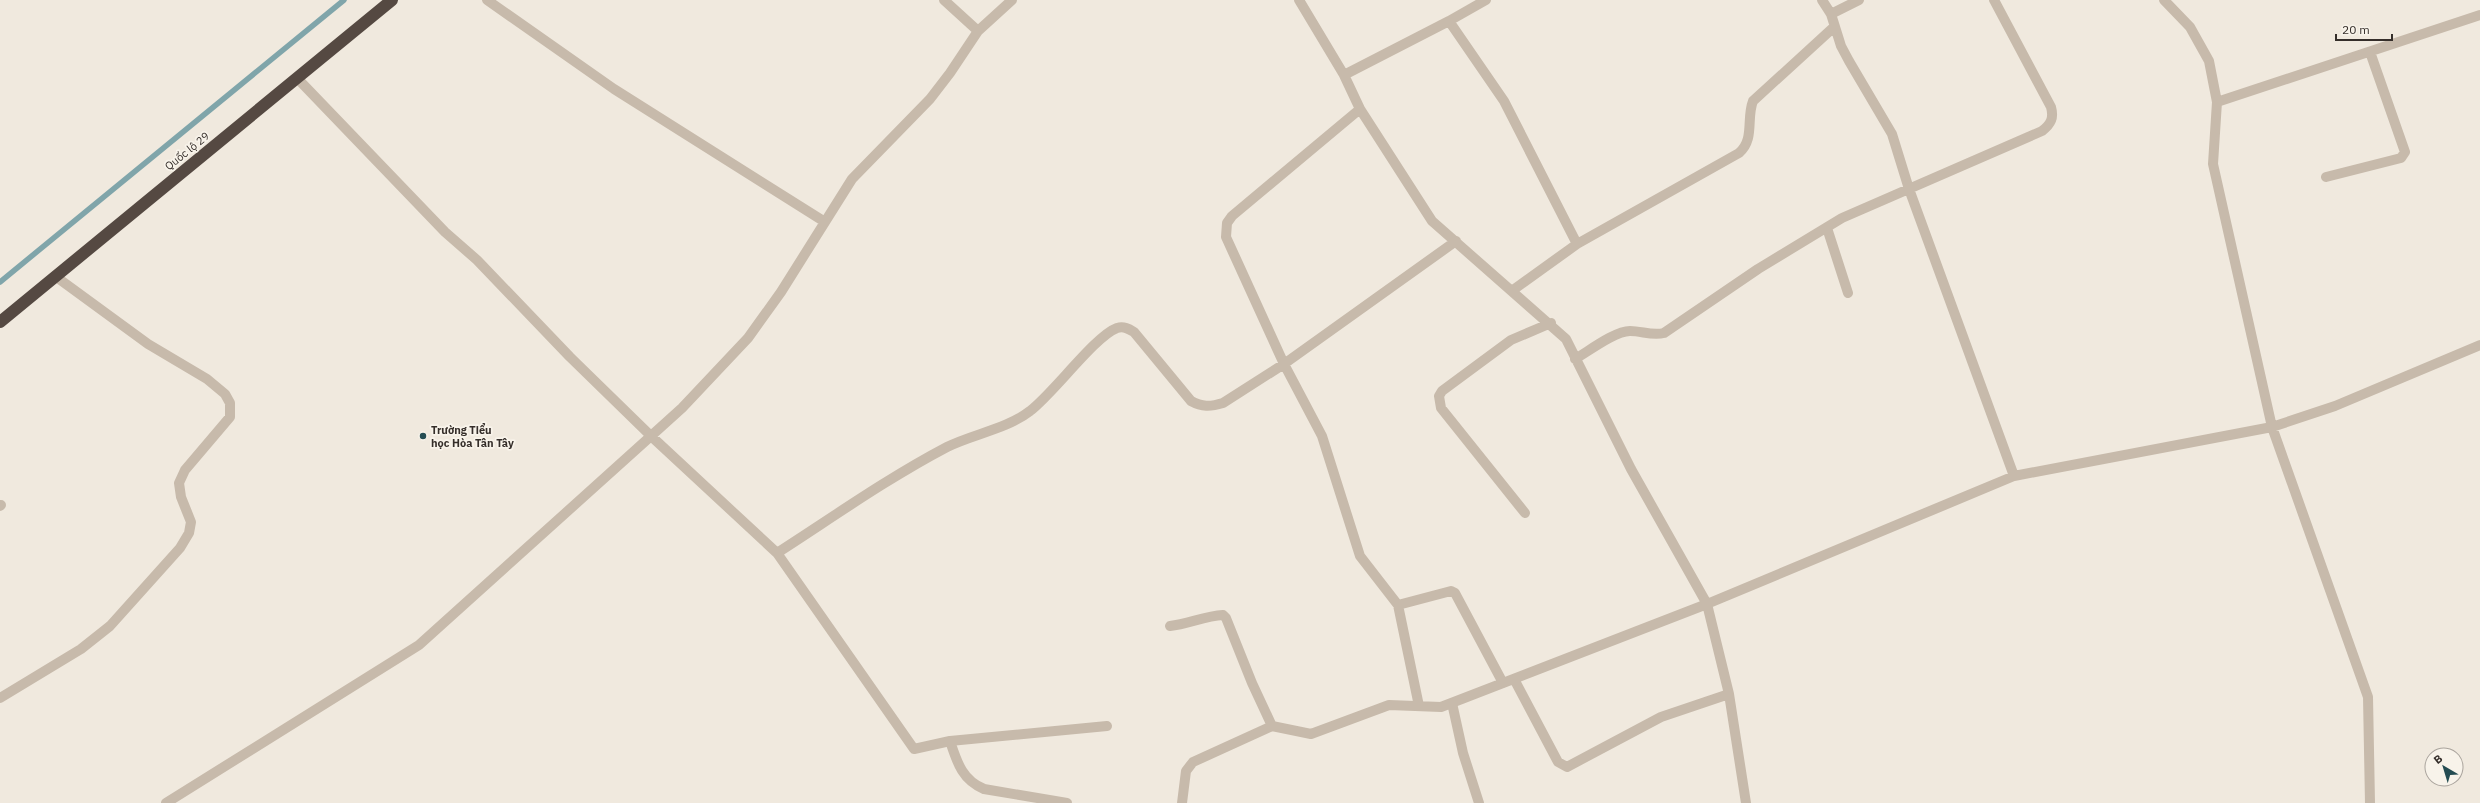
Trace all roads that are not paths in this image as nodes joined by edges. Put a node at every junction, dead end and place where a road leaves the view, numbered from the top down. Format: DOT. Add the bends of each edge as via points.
graph roads {
  1 [pos="392,0"];
  2 [pos="487,0"];
  3 [pos="944,0"];
  4 [pos="1012,0"];
  5 [pos="1299,0"];
  6 [pos="1486,0"];
  7 [pos="1822,0"];
  8 [pos="1859,0"];
  9 [pos="1994,0"];
  10 [pos="2164,0"];
  11 [pos="1831,14"];
  12 [pos="2480,15"];
  13 [pos="1449,21"];
  14 [pos="1834,27"];
  15 [pos="978,31"];
  16 [pos="2370,52"];
  17 [pos="1344,75"];
  18 [pos="297,78"];
  19 [pos="2217,102"];
  20 [pos="1360,109"];
  21 [pos="2326,177"];
  22 [pos="1909,189"];
  23 [pos="825,222"];
  24 [pos="1826,228"];
  25 [pos="1456,241"];
  26 [pos="1578,244"];
  27 [pos="55,276"];
  28 [pos="1512,290"];
  29 [pos="1848,294"];
  30 [pos="0,322"];
  31 [pos="1551,323"];
  32 [pos="2480,346"];
  33 [pos="1575,359"];
  34 [pos="1284,364"];
  35 [pos="2272,427"];
  36 [pos="651,436"];
  37 [pos="2014,476"];
  38 [pos="1525,513"];
  39 [pos="777,552"];
  40 [pos="1706,604"];
  41 [pos="1398,605"];
  42 [pos="1170,626"];
  43 [pos="1514,679"];
  44 [pos="1503,684"];
  45 [pos="1730,694"];
  46 [pos="0,698"];
  47 [pos="1452,703"];
  48 [pos="1419,706"];
  49 [pos="1107,726"];
  50 [pos="1272,726"];
  51 [pos="950,741"];
  52 [pos="166,803"];
  53 [pos="1067,803"];
  54 [pos="1182,803"];
  55 [pos="1479,803"];
  56 [pos="1746,803"];
  57 [pos="2370,803"];
  1 -- 18 [label="highway, Quốc lộ 29"];
  2 -- 23 [label="street" via="626,97"];
  3 -- 15 [label="street"];
  4 -- 15 [label="street"];
  5 -- 17 [label="street"];
  6 -- 13 [label="street"];
  7 -- 11 [label="street"];
  8 -- 11 [label="street"];
  9 -- 22 [label="street" via="2051,107 2052,120 2042,131"];
  10 -- 19 [label="street" via="2190,27 2209,61"];
  11 -- 14 [label="street"];
  12 -- 16 [label="street"];
  13 -- 17 [label="street"];
  13 -- 26 [label="street" via="1504,101"];
  14 -- 22 [label="street" via="1849,61 1892,134"];
  14 -- 26 [label="street" via="1753,101 1750,138 1745,148"];
  15 -- 23 [label="street" via="930,99 852,179"];
  16 -- 19 [label="street"];
  16 -- 21 [label="street" via="2405,152 2401,158"];
  17 -- 20 [label="street"];
  18 -- 27 [label="highway, Quốc lộ 29"];
  18 -- 36 [label="street" via="445,232 477,260 570,357"];
  19 -- 35 [label="street" via="2213,164"];
  20 -- 25 [label="street" via="1432,221"];
  20 -- 34 [label="street" via="1227,223 1226,237"];
  22 -- 24 [label="street"];
  22 -- 37 [label="street"];
  23 -- 36 [label="street" via="781,292 748,338"];
  24 -- 29 [label="street"];
  24 -- 33 [label="street" via="1758,269 1664,334 1654,336 1631,331 1620,333"];
  25 -- 28 [label="street"];
  25 -- 34 [label="street"];
  26 -- 28 [label="street"];
  27 -- 30 [label="highway, Quốc lộ 29"];
  27 -- 46 [label="street" via="148,344 219,389 230,403 230,417 185,470 179,483 181,497 191,522 189,533 176,554 110,626 81,649"];
  28 -- 31 [label="street"];
  31 -- 33 [label="street" via="1566,338"];
  31 -- 38 [label="street" via="1498,348 1439,396 1441,408"];
  32 -- 35 [label="street" via="2334,406"];
  33 -- 40 [label="street" via="1631,469"];
  34 -- 39 [label="street" via="1223,403 1201,406 1191,401 1134,332 1127,328 1118,328 1099,341 1052,392 1030,411 947,448"];
  34 -- 41 [label="street" via="1322,436 1360,556"];
  35 -- 37 [label="street"];
  35 -- 57 [label="street" via="2368,697"];
  36 -- 39 [label="street"];
  36 -- 52 [label="street" via="419,645"];
  37 -- 40 [label="street"];
  39 -- 51 [label="street" via="914,749"];
  40 -- 43 [label="street"];
  40 -- 45 [label="street"];
  41 -- 44 [label="street" via="1455,593"];
  41 -- 48 [label="street"];
  42 -- 50 [label="street" via="1188,624 1214,615 1226,618"];
  43 -- 44 [label="street"];
  43 -- 45 [label="street" via="1558,762 1567,767 1661,717"];
  44 -- 47 [label="street"];
  45 -- 56 [label="street"];
  47 -- 48 [label="street" via="1441,708"];
  47 -- 55 [label="street" via="1463,753"];
  48 -- 50 [label="street" via="1389,705 1311,734"];
  49 -- 51 [label="street"];
  50 -- 54 [label="street" via="1193,762 1186,771"];
  51 -- 53 [label="street" via="959,767 973,784 984,789"];
}
